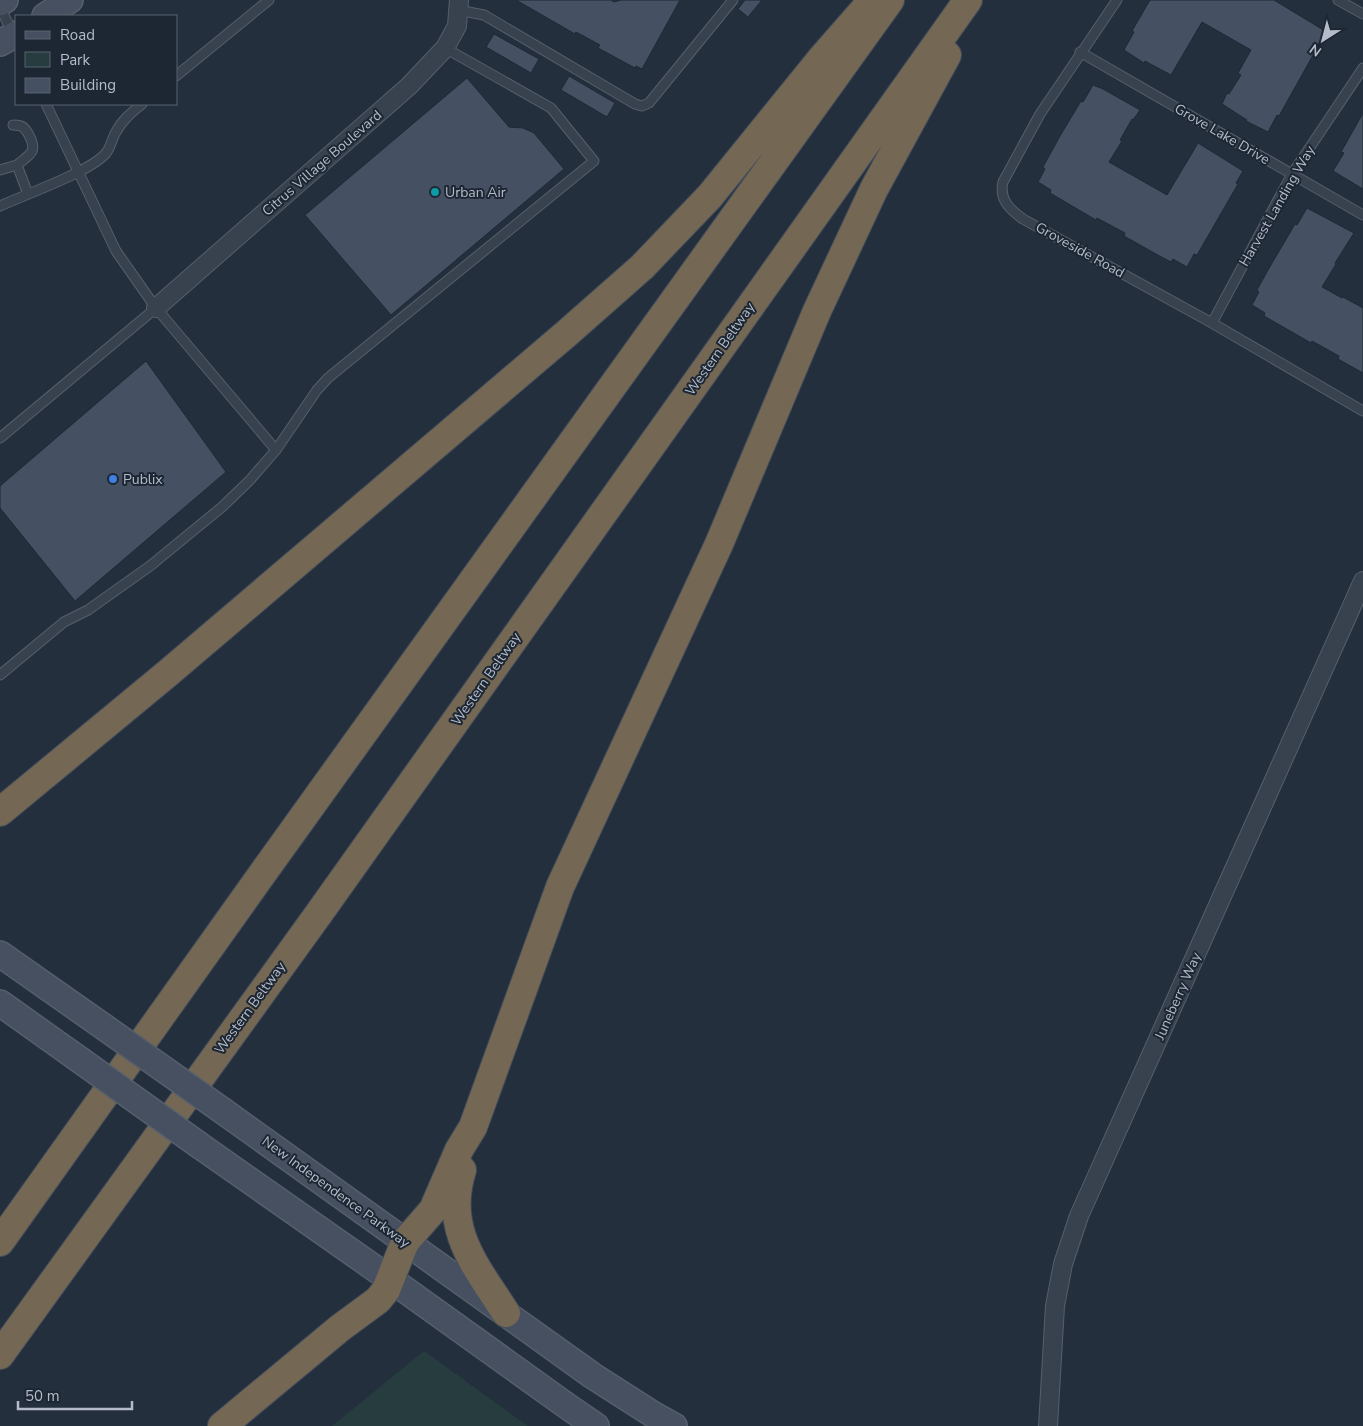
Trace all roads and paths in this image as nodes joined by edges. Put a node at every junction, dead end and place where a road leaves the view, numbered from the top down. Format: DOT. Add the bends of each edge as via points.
graph roads {
  1 [pos="5,0"];
  2 [pos="70,0"];
  3 [pos="269,0"];
  4 [pos="733,0"];
  5 [pos="874,0"];
  6 [pos="890,0"];
  7 [pos="968,0"];
  8 [pos="980,0"];
  9 [pos="1117,0"];
  10 [pos="1338,0"];
  11 [pos="0,3"];
  12 [pos="459,5"];
  13 [pos="0,7"];
  14 [pos="1363,14"];
  15 [pos="46,15"];
  16 [pos="12,38"];
  17 [pos="445,48"];
  18 [pos="1080,52"];
  19 [pos="1363,68"];
  20 [pos="178,74"];
  21 [pos="46,105"];
  22 [pos="141,105"];
  23 [pos="14,125"];
  24 [pos="16,165"];
  25 [pos="0,170"];
  26 [pos="78,172"];
  27 [pos="1292,174"];
  28 [pos="28,194"];
  29 [pos="0,206"];
  30 [pos="1363,215"];
  31 [pos="156,308"];
  32 [pos="1212,323"];
  33 [pos="1363,411"];
  34 [pos="0,438"];
  35 [pos="276,450"];
  36 [pos="1363,582"];
  37 [pos="0,675"];
  38 [pos="0,812"];
  39 [pos="0,954"];
  40 [pos="0,1003"];
  41 [pos="473,1128"];
  42 [pos="0,1242"];
  43 [pos="405,1242"];
  44 [pos="390,1279"];
  45 [pos="506,1313"];
  46 [pos="0,1355"];
  47 [pos="222,1426"];
  48 [pos="596,1426"];
  49 [pos="674,1426"];
  50 [pos="1048,1426"];
  1 -- 11 [label="main road"];
  2 -- 15 [label="main road"];
  3 -- 20 [label="lane"];
  4 -- 12 [label="lane" via="649,103 642,106 484,15"];
  5 -- 38 [label="highway" via="821,59 710,196 642,266 506,386"];
  6 -- 42 [label="highway"];
  7 -- 46 [label="highway, Western Beltway" via="326,903"];
  8 -- 41 [label="highway" via="874,189 817,311 719,544 560,887"];
  9 -- 18 [label="lane, Groveside Road"];
  10 -- 14 [label="lane"];
  12 -- 17 [label="street, Citrus Village Boulevard" via="457,26"];
  13 -- 16 [label="lane"];
  17 -- 31 [label="street, Citrus Village Boulevard" via="410,86"];
  17 -- 35 [label="lane" via="551,108 594,161 328,378"];
  18 -- 27 [label="lane, Grove Lake Drive"];
  18 -- 32 [label="lane, Groveside Road" via="1040,114 1003,182 1003,199 1023,219"];
  19 -- 27 [label="lane, Harvest Landing Way"];
  21 -- 26 [label="lane"];
  22 -- 26 [label="lane" via="116,130 106,152"];
  23 -- 24 [label="lane" via="24,128 33,144 28,156"];
  24 -- 25 [label="lane"];
  24 -- 28 [label="lane"];
  26 -- 28 [label="lane"];
  26 -- 31 [label="lane" via="116,251"];
  27 -- 30 [label="lane, Grove Lake Drive"];
  27 -- 32 [label="lane, Harvest Landing Way"];
  28 -- 29 [label="lane"];
  31 -- 34 [label="lane"];
  31 -- 35 [label="lane"];
  32 -- 33 [label="lane, Groveside Road"];
  35 -- 37 [label="lane" via="222,507 150,566 88,610 64,622"];
  36 -- 50 [label="street, Juneberry Way" via="1079,1216 1063,1264 1055,1306"];
  39 -- 43 [label="main road, New Independence Parkway, bridge"];
  40 -- 44 [label="main road, bridge"];
  41 -- 43 [label="highway" via="459,1150 433,1210"];
  41 -- 45 [label="highway" via="456,1202 459,1228 470,1256"];
  43 -- 44 [label="highway"];
  43 -- 45 [label="main road, New Independence Parkway"];
  44 -- 47 [label="highway" via="378,1300"];
  44 -- 48 [label="main road"];
  45 -- 49 [label="main road, New Independence Parkway" via="593,1376"];
}
